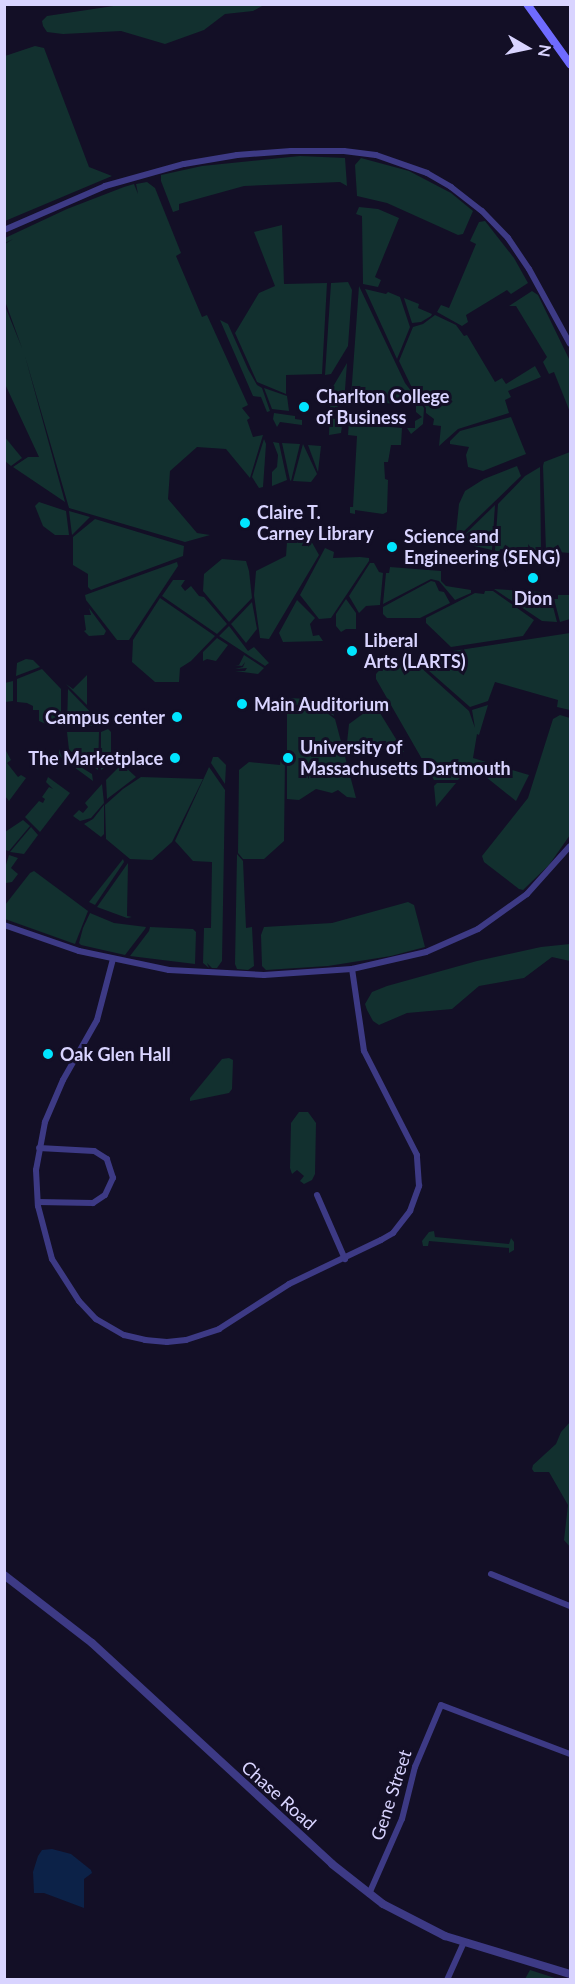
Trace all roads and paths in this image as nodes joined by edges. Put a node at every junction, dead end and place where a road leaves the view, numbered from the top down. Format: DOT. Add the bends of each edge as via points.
graph roads {
  1 [pos="527,4"];
  2 [pos="570,64"];
  3 [pos="4,230"];
  4 [pos="570,344"];
  5 [pos="570,846"];
  6 [pos="4,925"];
  7 [pos="113,959"];
  8 [pos="352,969"];
  9 [pos="39,1148"];
  10 [pos="317,1195"];
  11 [pos="38,1202"];
  12 [pos="345,1259"];
  13 [pos="4,1575"];
  14 [pos="491,1575"];
  15 [pos="570,1606"];
  16 [pos="570,1754"];
  17 [pos="369,1894"];
  18 [pos="464,1942"];
  19 [pos="570,1974"];
  20 [pos="447,1980"];
  1 -- 2 [label="main road"];
  3 -- 4 [label="street" via="87,192 184,164 291,151 376,155 435,177 482,211 530,268"];
  5 -- 8 [label="street" via="527,894 478,929 426,952"];
  6 -- 7 [label="street"];
  7 -- 8 [label="street" via="169,970 251,975"];
  7 -- 9 [label="street" via="97,1020 54,1099"];
  8 -- 12 [label="street" via="364,1051 413,1145 419,1170 415,1200 404,1221 381,1240"];
  9 -- 11 [label="street"];
  9 -- 11 [label="street" via="94,1151 110,1163 113,1178 108,1192 93,1203"];
  10 -- 12 [label="street"];
  11 -- 12 [label="street" via="52,1259 79,1301 109,1328 145,1340 186,1340 206,1335 289,1284"];
  13 -- 17 [label="street, Chase Road" via="92,1643"];
  14 -- 15 [label="street"];
  16 -- 17 [label="street, Gene Street" via="441,1705 418,1759 402,1820"];
  17 -- 18 [label="street, Chase Road" via="400,1915"];
  18 -- 19 [label="street, Chase Road"];
  18 -- 20 [label="street"];
}
